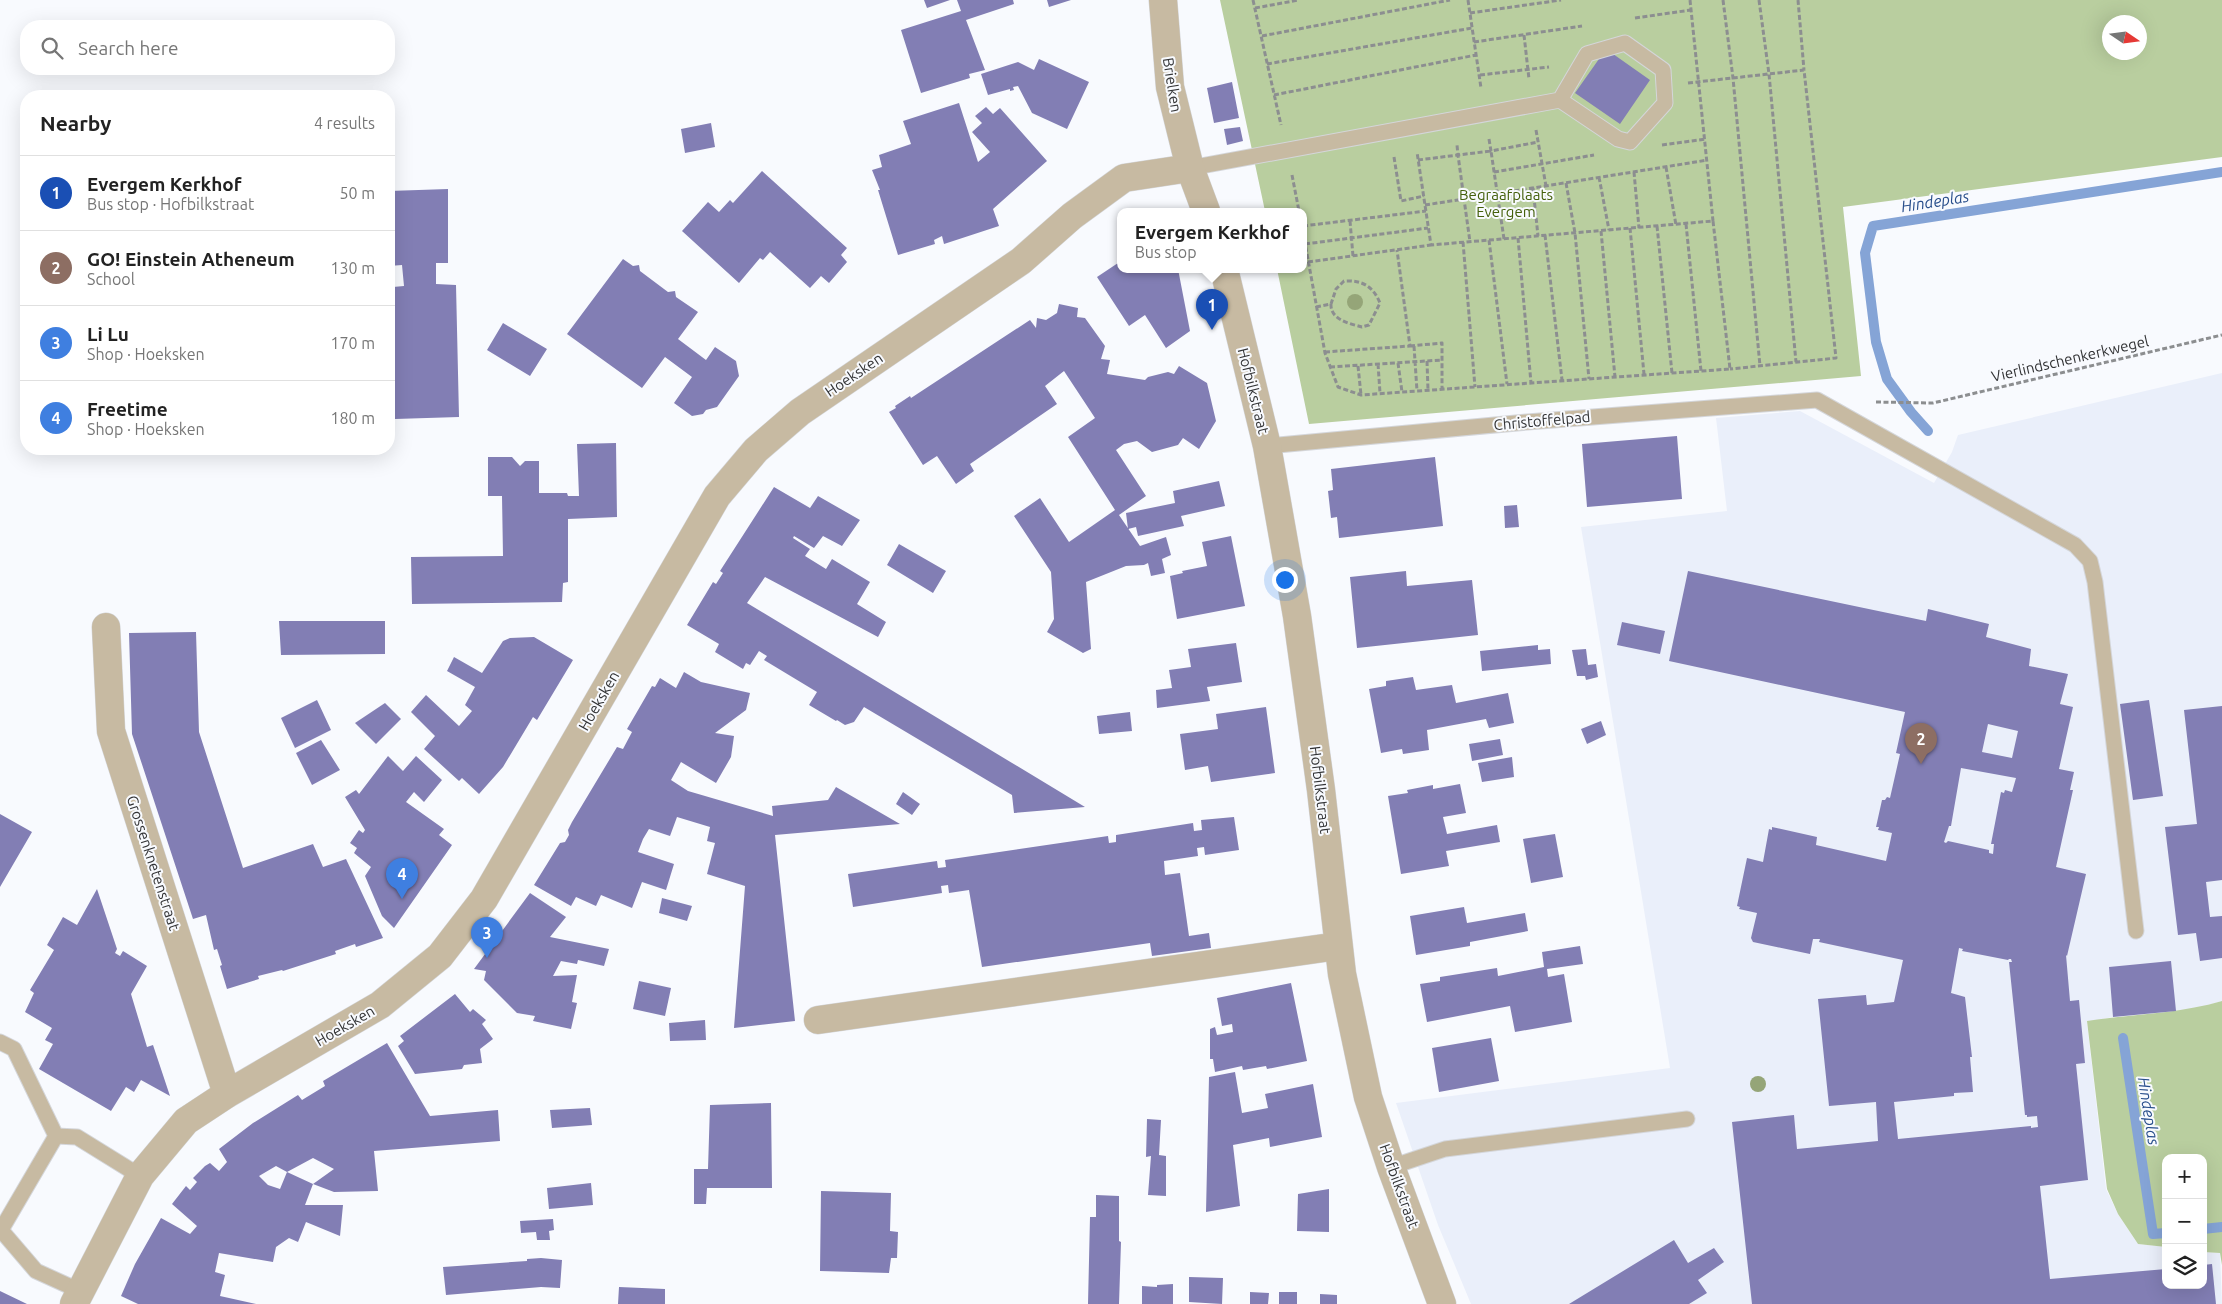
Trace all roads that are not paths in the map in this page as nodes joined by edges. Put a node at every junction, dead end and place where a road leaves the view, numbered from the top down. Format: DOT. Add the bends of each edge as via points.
graph roads {
  1 [pos="1163,0"];
  2 [pos="1560,100"];
  3 [pos="1190,168"];
  4 [pos="1205,208"];
  5 [pos="1225,273"];
  6 [pos="1267,446"];
  7 [pos="106,627"];
  8 [pos="2136,931"];
  9 [pos="1338,946"];
  10 [pos="818,1020"];
  11 [pos="0,1042"];
  12 [pos="227,1094"];
  13 [pos="1687,1119"];
  14 [pos="56,1136"];
  15 [pos="1391,1167"];
  16 [pos="140,1176"];
  17 [pos="1,1229"];
  18 [pos="77,1298"];
  19 [pos="1442,1304"];
  1 -- 3 [label="street, Brielken" via="1170,87"];
  2 -- 2 [label="lane" via="1587,54 1625,43 1662,70 1665,103 1630,142 1618,139"];
  2 -- 3 [label="lane"];
  3 -- 4 [label="street"];
  3 -- 12 [label="street, Hoeksken" via="1124,178 1072,216 1021,261 800,412 756,450 717,496 484,900 440,956 380,1005"];
  5 -- 6 [label="street, Hofbilkstraat"];
  6 -- 8 [label="lane, Christoffelpad" via="1818,400 2075,545 2090,561 2096,582"];
  6 -- 9 [label="street, Hofbilkstraat" via="1297,616"];
  7 -- 12 [label="street, Grossenknetenstraat" via="110,731"];
  9 -- 10 [label="street"];
  9 -- 15 [label="street, Hofbilkstraat" via="1368,1097"];
  11 -- 14 [label="lane" via="14,1049"];
  12 -- 16 [label="street, Hoeksken" via="186,1120"];
  13 -- 15 [label="lane" via="1445,1149"];
  14 -- 16 [label="lane" via="77,1136"];
  14 -- 17 [label="lane"];
  15 -- 19 [label="street, Hofbilkstraat"];
  16 -- 18 [label="street, Hoeksken"];
  17 -- 18 [label="lane" via="36,1271"];
}
